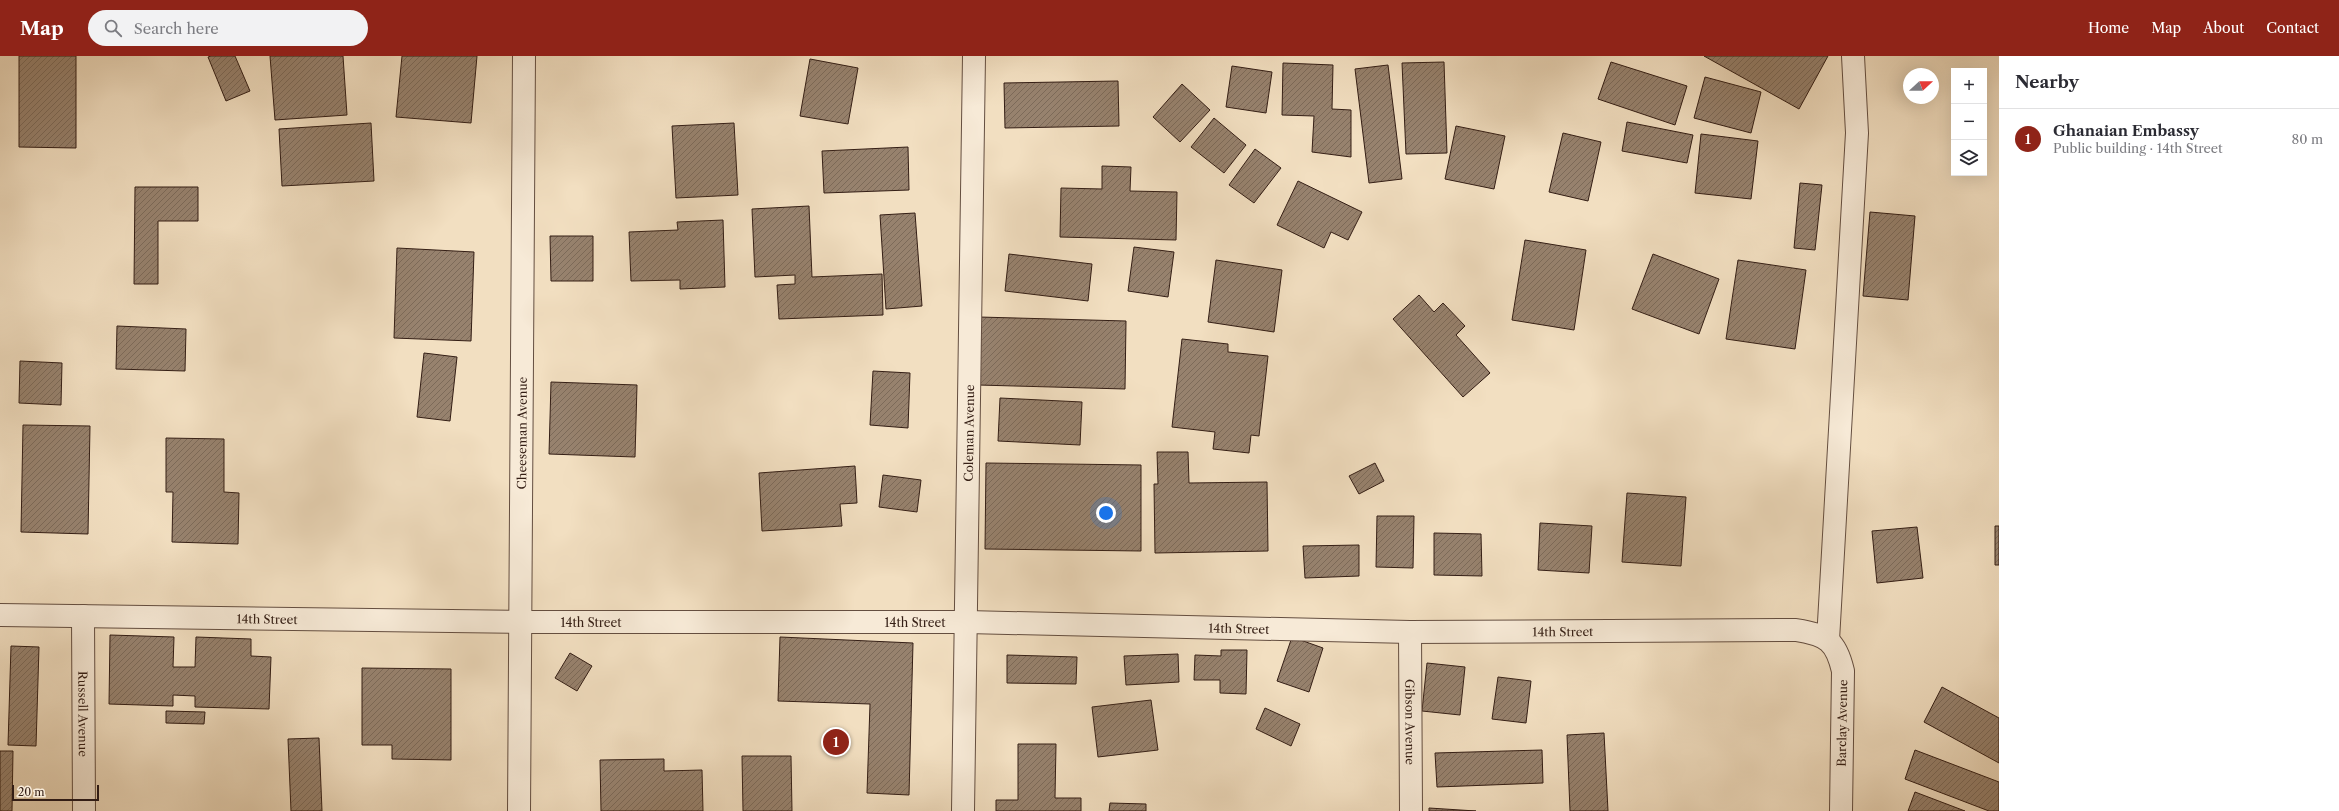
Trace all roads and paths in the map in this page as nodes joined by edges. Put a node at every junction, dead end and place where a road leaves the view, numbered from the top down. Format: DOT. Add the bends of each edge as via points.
graph roads {
  1 [pos="524,56"];
  2 [pos="974,56"];
  3 [pos="1853,56"];
  4 [pos="0,615"];
  5 [pos="83,616"];
  6 [pos="520,622"];
  7 [pos="966,622"];
  8 [pos="1410,632"];
  9 [pos="1828,640"];
  10 [pos="84,811"];
  11 [pos="519,811"];
  12 [pos="963,811"];
  13 [pos="1411,811"];
  14 [pos="1841,811"];
  1 -- 6 [label="street, Cheeseman Avenue"];
  2 -- 7 [label="street, Coleman Avenue"];
  3 -- 9 [label="street" via="1858,133"];
  4 -- 5 [label="street, 14th Street"];
  5 -- 6 [label="street, 14th Street"];
  5 -- 10 [label="street, Russell Avenue"];
  6 -- 7 [label="street, 14th Street"];
  6 -- 11 [label="street, Cheeseman Avenue"];
  7 -- 8 [label="street, 14th Street"];
  7 -- 12 [label="street, Coleman Avenue"];
  8 -- 9 [label="street, 14th Street" via="1775,629 1812,632"];
  8 -- 13 [label="street, Gibson Avenue"];
  9 -- 14 [label="street, Barclay Avenue" via="1839,653 1843,671"];
}
